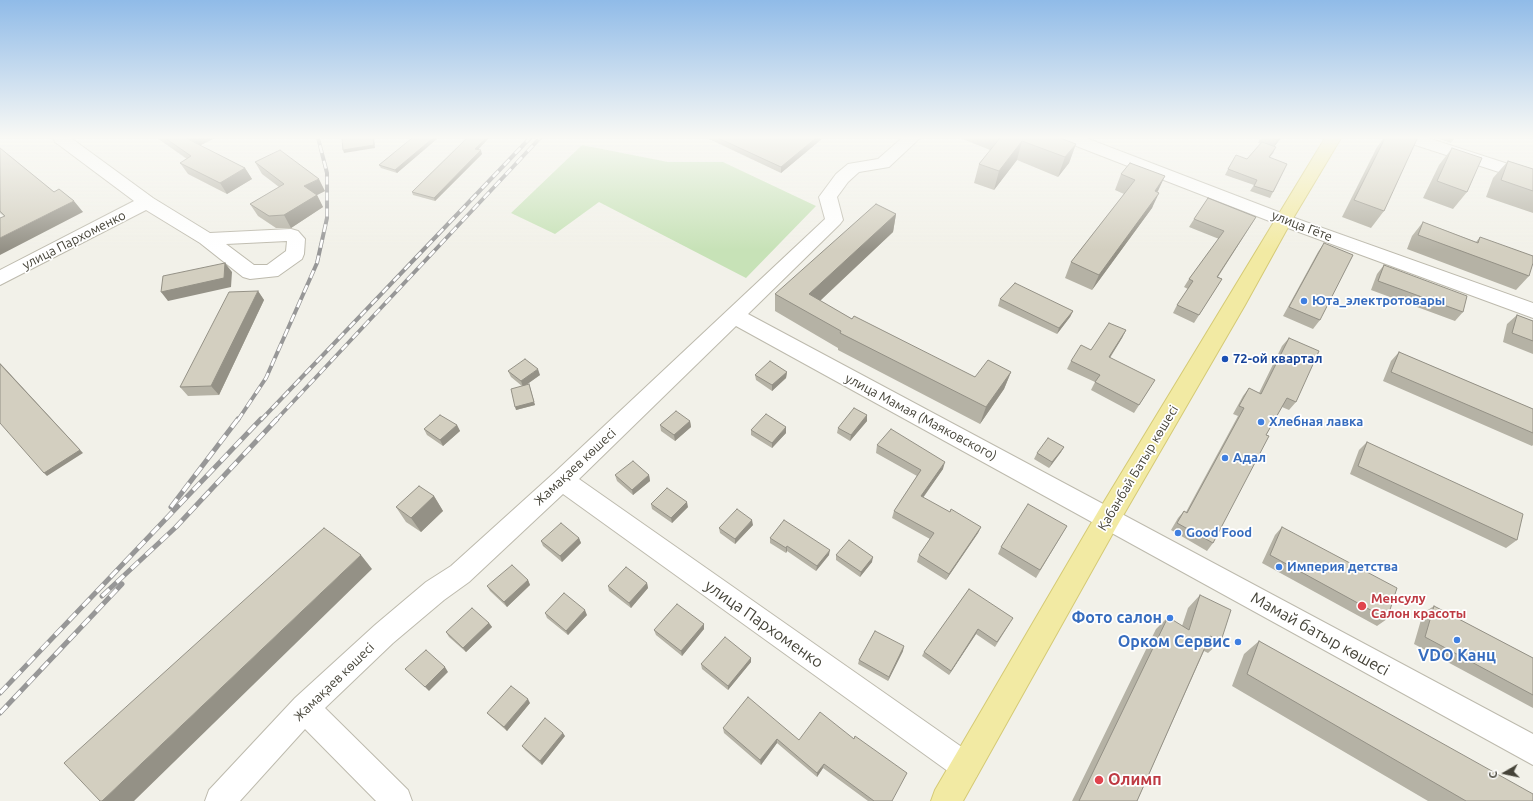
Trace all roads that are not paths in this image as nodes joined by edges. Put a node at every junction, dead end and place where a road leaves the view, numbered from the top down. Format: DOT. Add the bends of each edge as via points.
graph roads {
  1 [pos="111,175"];
  2 [pos="845,175"];
  3 [pos="1168,175"];
  4 [pos="1310,175"];
  5 [pos="147,202"];
  6 [pos="1283,220"];
  7 [pos="207,239"];
  8 [pos="0,278"];
  9 [pos="1533,312"];
  10 [pos="735,316"];
  11 [pos="562,480"];
  12 [pos="1108,518"];
  13 [pos="305,708"];
  14 [pos="1533,750"];
  15 [pos="966,767"];
  16 [pos="220,801"];
  17 [pos="397,801"];
  18 [pos="946,801"];
  1 -- 5 [label="street"];
  2 -- 10 [label="street, Жамақаев көшесі" via="828,197 834,220"];
  3 -- 6 [label="street, улица Гёте"];
  4 -- 6 [label="main road, Қабанбай Батыр көшесі"];
  5 -- 7 [label="street"];
  5 -- 8 [label="street, улица Пархоменко"];
  6 -- 9 [label="street, улица Гёте"];
  6 -- 12 [label="main road, Қабанбай Батыр көшесі"];
  10 -- 11 [label="street, Жамақаев көшесі"];
  10 -- 12 [label="street, улица Мамая (Маяковского)"];
  11 -- 13 [label="street, Жамақаев көшесі" via="460,574 435,591 384,634"];
  11 -- 15 [label="street, улица Пархоменко"];
  12 -- 14 [label="street, Мамай батыр көшесі"];
  12 -- 15 [label="main road, Қабанбай Батыр көшесі"];
  13 -- 16 [label="street, Жамақаев көшесі"];
  13 -- 17 [label="street"];
  15 -- 18 [label="main road, Қабанбай Батыр көшесі"];
}
